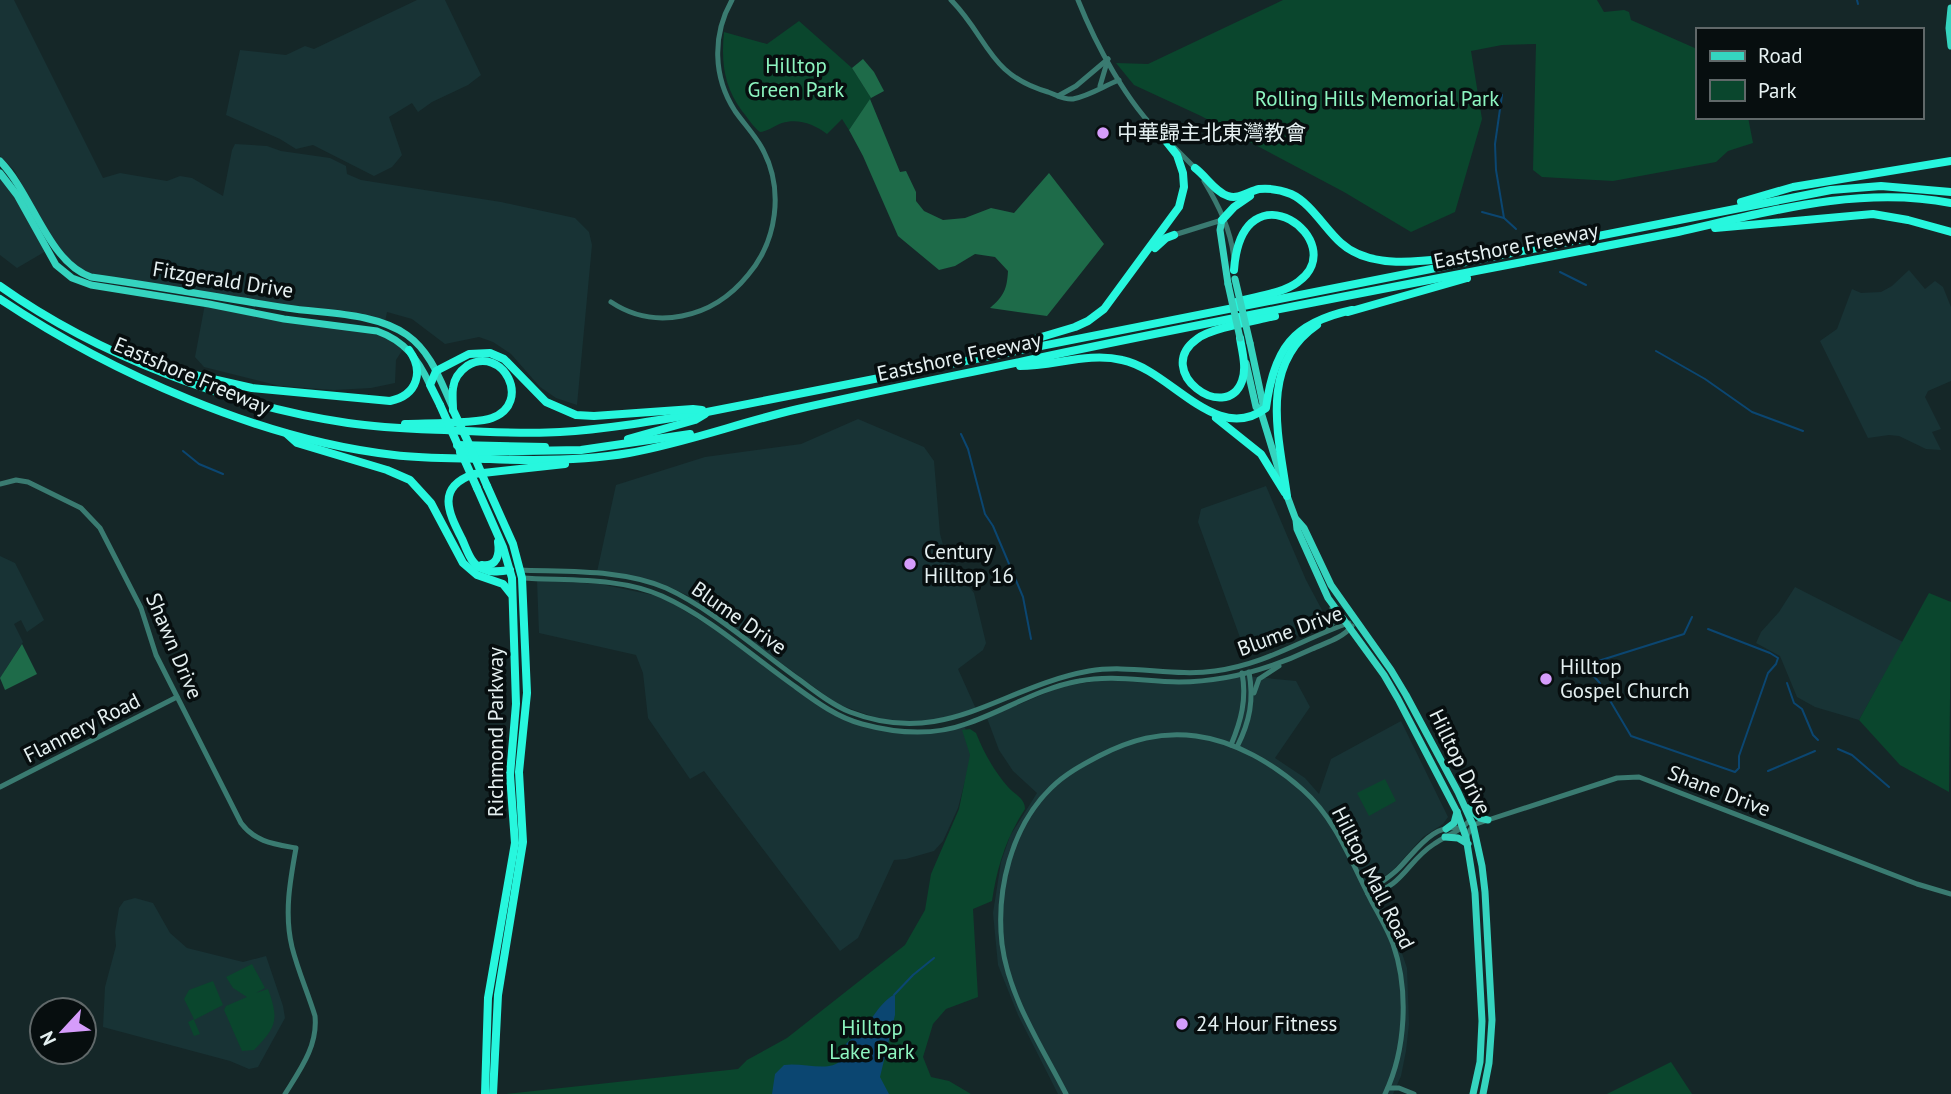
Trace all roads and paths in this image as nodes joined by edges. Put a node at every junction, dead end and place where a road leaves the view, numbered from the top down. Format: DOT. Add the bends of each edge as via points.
graph roads {
  1 [pos="732,0"];
  2 [pos="951,0"];
  3 [pos="1078,0"];
  4 [pos="1951,8"];
  5 [pos="1951,46"];
  6 [pos="1108,59"];
  7 [pos="1119,80"];
  8 [pos="1100,87"];
  9 [pos="1058,96"];
  10 [pos="1162,136"];
  11 [pos="0,161"];
  12 [pos="1951,161"];
  13 [pos="1195,168"];
  14 [pos="0,173"];
  15 [pos="1279,191"];
  16 [pos="1951,192"];
  17 [pos="1951,203"];
  18 [pos="1700,217"];
  19 [pos="1222,220"];
  20 [pos="1678,232"];
  21 [pos="1951,232"];
  22 [pos="1174,234"];
  23 [pos="1532,250"];
  24 [pos="1496,268"];
  25 [pos="1134,270"];
  26 [pos="1232,278"];
  27 [pos="0,286"];
  28 [pos="1339,298"];
  29 [pos="0,299"];
  30 [pos="611,302"];
  31 [pos="1352,310"];
  32 [pos="1189,317"];
  33 [pos="1240,338"];
  34 [pos="409,350"];
  35 [pos="968,360"];
  36 [pos="145,364"];
  37 [pos="1006,366"];
  38 [pos="436,371"];
  39 [pos="430,385"];
  40 [pos="1203,407"];
  41 [pos="795,409"];
  42 [pos="453,410"];
  43 [pos="708,412"];
  44 [pos="1261,412"];
  45 [pos="376,426"];
  46 [pos="284,432"];
  47 [pos="459,448"];
  48 [pos="470,448"];
  49 [pos="514,449"];
  50 [pos="593,458"];
  51 [pos="0,484"];
  52 [pos="1287,496"];
  53 [pos="1296,520"];
  54 [pos="495,528"];
  55 [pos="469,554"];
  56 [pos="511,574"];
  57 [pos="521,574"];
  58 [pos="492,579"];
  59 [pos="1328,598"];
  60 [pos="514,600"];
  61 [pos="1356,621"];
  62 [pos="1348,627"];
  63 [pos="1325,632"];
  64 [pos="1288,660"];
  65 [pos="1248,665"];
  66 [pos="1240,667"];
  67 [pos="1249,672"];
  68 [pos="1242,674"];
  69 [pos="177,697"];
  70 [pos="1252,703"];
  71 [pos="1234,746"];
  72 [pos="0,787"];
  73 [pos="1465,806"];
  74 [pos="1457,812"];
  75 [pos="1488,820"];
  76 [pos="1468,830"];
  77 [pos="1445,833"];
  78 [pos="1368,894"];
  79 [pos="1951,894"];
  80 [pos="1387,1091"];
  81 [pos="285,1094"];
  82 [pos="485,1094"];
  83 [pos="493,1094"];
  84 [pos="1066,1094"];
  85 [pos="1394,1094"];
  86 [pos="1415,1094"];
  87 [pos="1473,1094"];
  88 [pos="1483,1094"];
  1 -- 30 [label="street" via="721,25 718,60 726,93 770,168 775,199 767,246 738,288 699,312 652,318"];
  2 -- 9 [label="street" via="1007,72"];
  3 -- 6 [label="street, Hilltop Drive"];
  4 -- 5 [label="main road"];
  6 -- 7 [label="street, Hilltop Drive"];
  6 -- 8 [label="street"];
  6 -- 9 [label="street"];
  7 -- 8 [label="street"];
  7 -- 10 [label="street, Hilltop Drive" via="1145,120"];
  8 -- 9 [label="street" via="1074,99"];
  10 -- 13 [label="street, Hilltop Drive"];
  10 -- 25 [label="highway" via="1179,161 1183,194 1177,213"];
  11 -- 38 [label="main road, Fitzgerald Drive" via="57,251 83,275 381,323 416,341"];
  12 -- 18 [label="highway" via="1793,187"];
  13 -- 15 [label="highway" via="1229,197 1264,189"];
  13 -- 19 [label="street, Hilltop Drive"];
  14 -- 34 [label="main road, Fitzgerald Drive" via="56,265 81,282 377,331"];
  15 -- 19 [label="highway" via="1254,194"];
  15 -- 23 [label="highway" via="1302,202 1346,247 1366,258 1399,262"];
  16 -- 18 [label="highway, Eastshore Freeway" via="1855,187"];
  17 -- 20 [label="highway, Eastshore Freeway" via="1855,198"];
  18 -- 23 [label="highway, Eastshore Freeway"];
  19 -- 22 [label="street"];
  19 -- 26 [label="main road, Hilltop Drive" via="1220,230"];
  19 -- 26 [label="street, Hilltop Drive" via="1229,229"];
  20 -- 21 [label="highway" via="1873,214"];
  20 -- 24 [label="highway, Eastshore Freeway"];
  22 -- 25 [label="highway"];
  23 -- 32 [label="highway, Eastshore Freeway"];
  24 -- 28 [label="highway, Eastshore Freeway"];
  24 -- 31 [label="highway"];
  25 -- 35 [label="highway" via="1104,309 1084,324"];
  26 -- 32 [label="highway" via="1241,235 1261,218 1292,219 1310,239 1312,261 1299,282"];
  26 -- 33 [label="main road, Hilltop Drive, bridge"];
  26 -- 44 [label="main road, Hilltop Drive, bridge" via="1250,343"];
  27 -- 36 [label="highway, Eastshore Freeway" via="53,320"];
  28 -- 33 [label="highway" via="1199,337 1184,360 1187,378 1198,391 1220,397 1238,388 1244,373"];
  28 -- 37 [label="highway, Eastshore Freeway"];
  29 -- 46 [label="highway, Eastshore Freeway" via="48,330 139,376 224,413"];
  31 -- 44 [label="highway" via="1320,319 1294,335 1275,364 1266,408"];
  31 -- 52 [label="highway" via="1310,330 1290,353 1280,376 1276,412"];
  32 -- 35 [label="highway, Eastshore Freeway"];
  33 -- 44 [label="main road, Hilltop Drive"];
  34 -- 36 [label="highway" via="418,367 417,379 409,393 390,401 251,388"];
  34 -- 39 [label="main road, Fitzgerald Drive"];
  35 -- 43 [label="highway, Eastshore Freeway"];
  36 -- 45 [label="highway, Eastshore Freeway" via="245,401"];
  37 -- 40 [label="highway" via="1124,360 1153,371"];
  37 -- 41 [label="highway, Eastshore Freeway"];
  38 -- 39 [label="highway"];
  38 -- 42 [label="main road, Fitzgerald Drive"];
  38 -- 43 [label="highway" via="469,354 493,353 546,402 576,415 693,408"];
  39 -- 47 [label="highway, Richmond Parkway, bridge"];
  40 -- 44 [label="highway" via="1228,419"];
  40 -- 52 [label="highway" via="1261,454"];
  41 -- 49 [label="highway" via="654,440 581,450"];
  41 -- 50 [label="highway, Eastshore Freeway" via="675,443"];
  42 -- 45 [label="highway" via="453,387 464,368 488,362 508,375 510,401 505,410 489,419"];
  42 -- 48 [label="highway, Richmond Parkway, bridge"];
  43 -- 45 [label="highway, Eastshore Freeway" via="560,432"];
  43 -- 49 [label="highway" via="627,439"];
  44 -- 52 [label="main road, Hilltop Drive"];
  46 -- 50 [label="highway, Eastshore Freeway" via="398,456 520,461"];
  46 -- 58 [label="highway" via="297,443 410,480 431,503 463,563 477,575"];
  47 -- 48 [label="highway, bridge"];
  47 -- 54 [label="highway, Richmond Parkway, bridge"];
  48 -- 49 [label="highway"];
  48 -- 57 [label="highway, Richmond Parkway, bridge" via="513,544"];
  50 -- 55 [label="highway" via="556,467 464,477 452,489 448,512"];
  51 -- 69 [label="street, Shawn Drive" via="29,482 76,505 97,523 136,597 153,648"];
  52 -- 53 [label="main road, Hilltop Drive"];
  53 -- 59 [label="main road, Hilltop Drive"];
  53 -- 61 [label="main road, Hilltop Drive"];
  54 -- 55 [label="highway" via="495,562 484,566"];
  54 -- 56 [label="highway, Richmond Parkway"];
  55 -- 56 [label="highway" via="482,569"];
  56 -- 57 [label="street, Blume Drive"];
  56 -- 58 [label="highway"];
  56 -- 60 [label="highway, Richmond Parkway"];
  57 -- 66 [label="street, Blume Drive" via="619,576 664,587 833,704 898,723 929,723 967,715 1053,680 1091,670 1197,673"];
  57 -- 68 [label="street, Blume Drive" via="629,586 660,595 829,710 858,723 897,731 957,727 1053,688 1091,679 1180,682"];
  57 -- 83 [label="highway, Richmond Parkway" via="527,693 519,772 523,842 498,995"];
  58 -- 60 [label="highway" via="509,588"];
  59 -- 62 [label="main road, Hilltop Drive"];
  59 -- 63 [label="street" via="1335,617"];
  60 -- 82 [label="highway, Richmond Parkway" via="516,724 510,783 515,843 488,998"];
  61 -- 62 [label="street, Blume Drive"];
  61 -- 73 [label="main road, Hilltop Drive" via="1401,686"];
  62 -- 63 [label="street, Blume Drive"];
  62 -- 64 [label="street, Blume Drive"];
  62 -- 74 [label="main road, Hilltop Drive" via="1387,680"];
  63 -- 65 [label="street, Blume Drive"];
  64 -- 67 [label="street, Blume Drive"];
  64 -- 70 [label="street" via="1259,679"];
  65 -- 66 [label="street, Blume Drive"];
  65 -- 67 [label="street"];
  66 -- 68 [label="street"];
  67 -- 68 [label="street, Blume Drive"];
  67 -- 70 [label="street"];
  68 -- 71 [label="street" via="1244,705"];
  69 -- 72 [label="street, Flannery Road"];
  69 -- 81 [label="street, Shawn Drive" via="243,826 260,840 296,848 289,922 316,1027 312,1049"];
  70 -- 71 [label="street" via="1246,728"];
  71 -- 78 [label="street, Hilltop Mall Road" via="1289,779 1315,802"];
  71 -- 84 [label="street, Hilltop Mall Road" via="1172,734 1121,745 1078,767 1050,789 1021,832 1003,884 1003,948 1017,996"];
  73 -- 75 [label="main road"];
  73 -- 76 [label="main road, Hilltop Drive"];
  74 -- 76 [label="main road, Hilltop Drive"];
  74 -- 77 [label="main road"];
  75 -- 76 [label="street, Shane Drive"];
  75 -- 79 [label="street, Shane Drive" via="1616,778 1639,777"];
  76 -- 77 [label="street, Shane Drive"];
  76 -- 77 [label="main road" via="1458,838"];
  76 -- 87 [label="main road, Hilltop Drive" via="1483,1028"];
  76 -- 88 [label="main road, Hilltop Drive" via="1477,838 1485,892 1492,1020"];
  77 -- 78 [label="street, Shane Drive" via="1431,835 1417,846 1398,870"];
  78 -- 80 [label="street, Hilltop Mall Road" via="1392,942 1401,981 1399,1050"];
  80 -- 85 [label="street"];
  80 -- 86 [label="street" via="1399,1087"];
}
